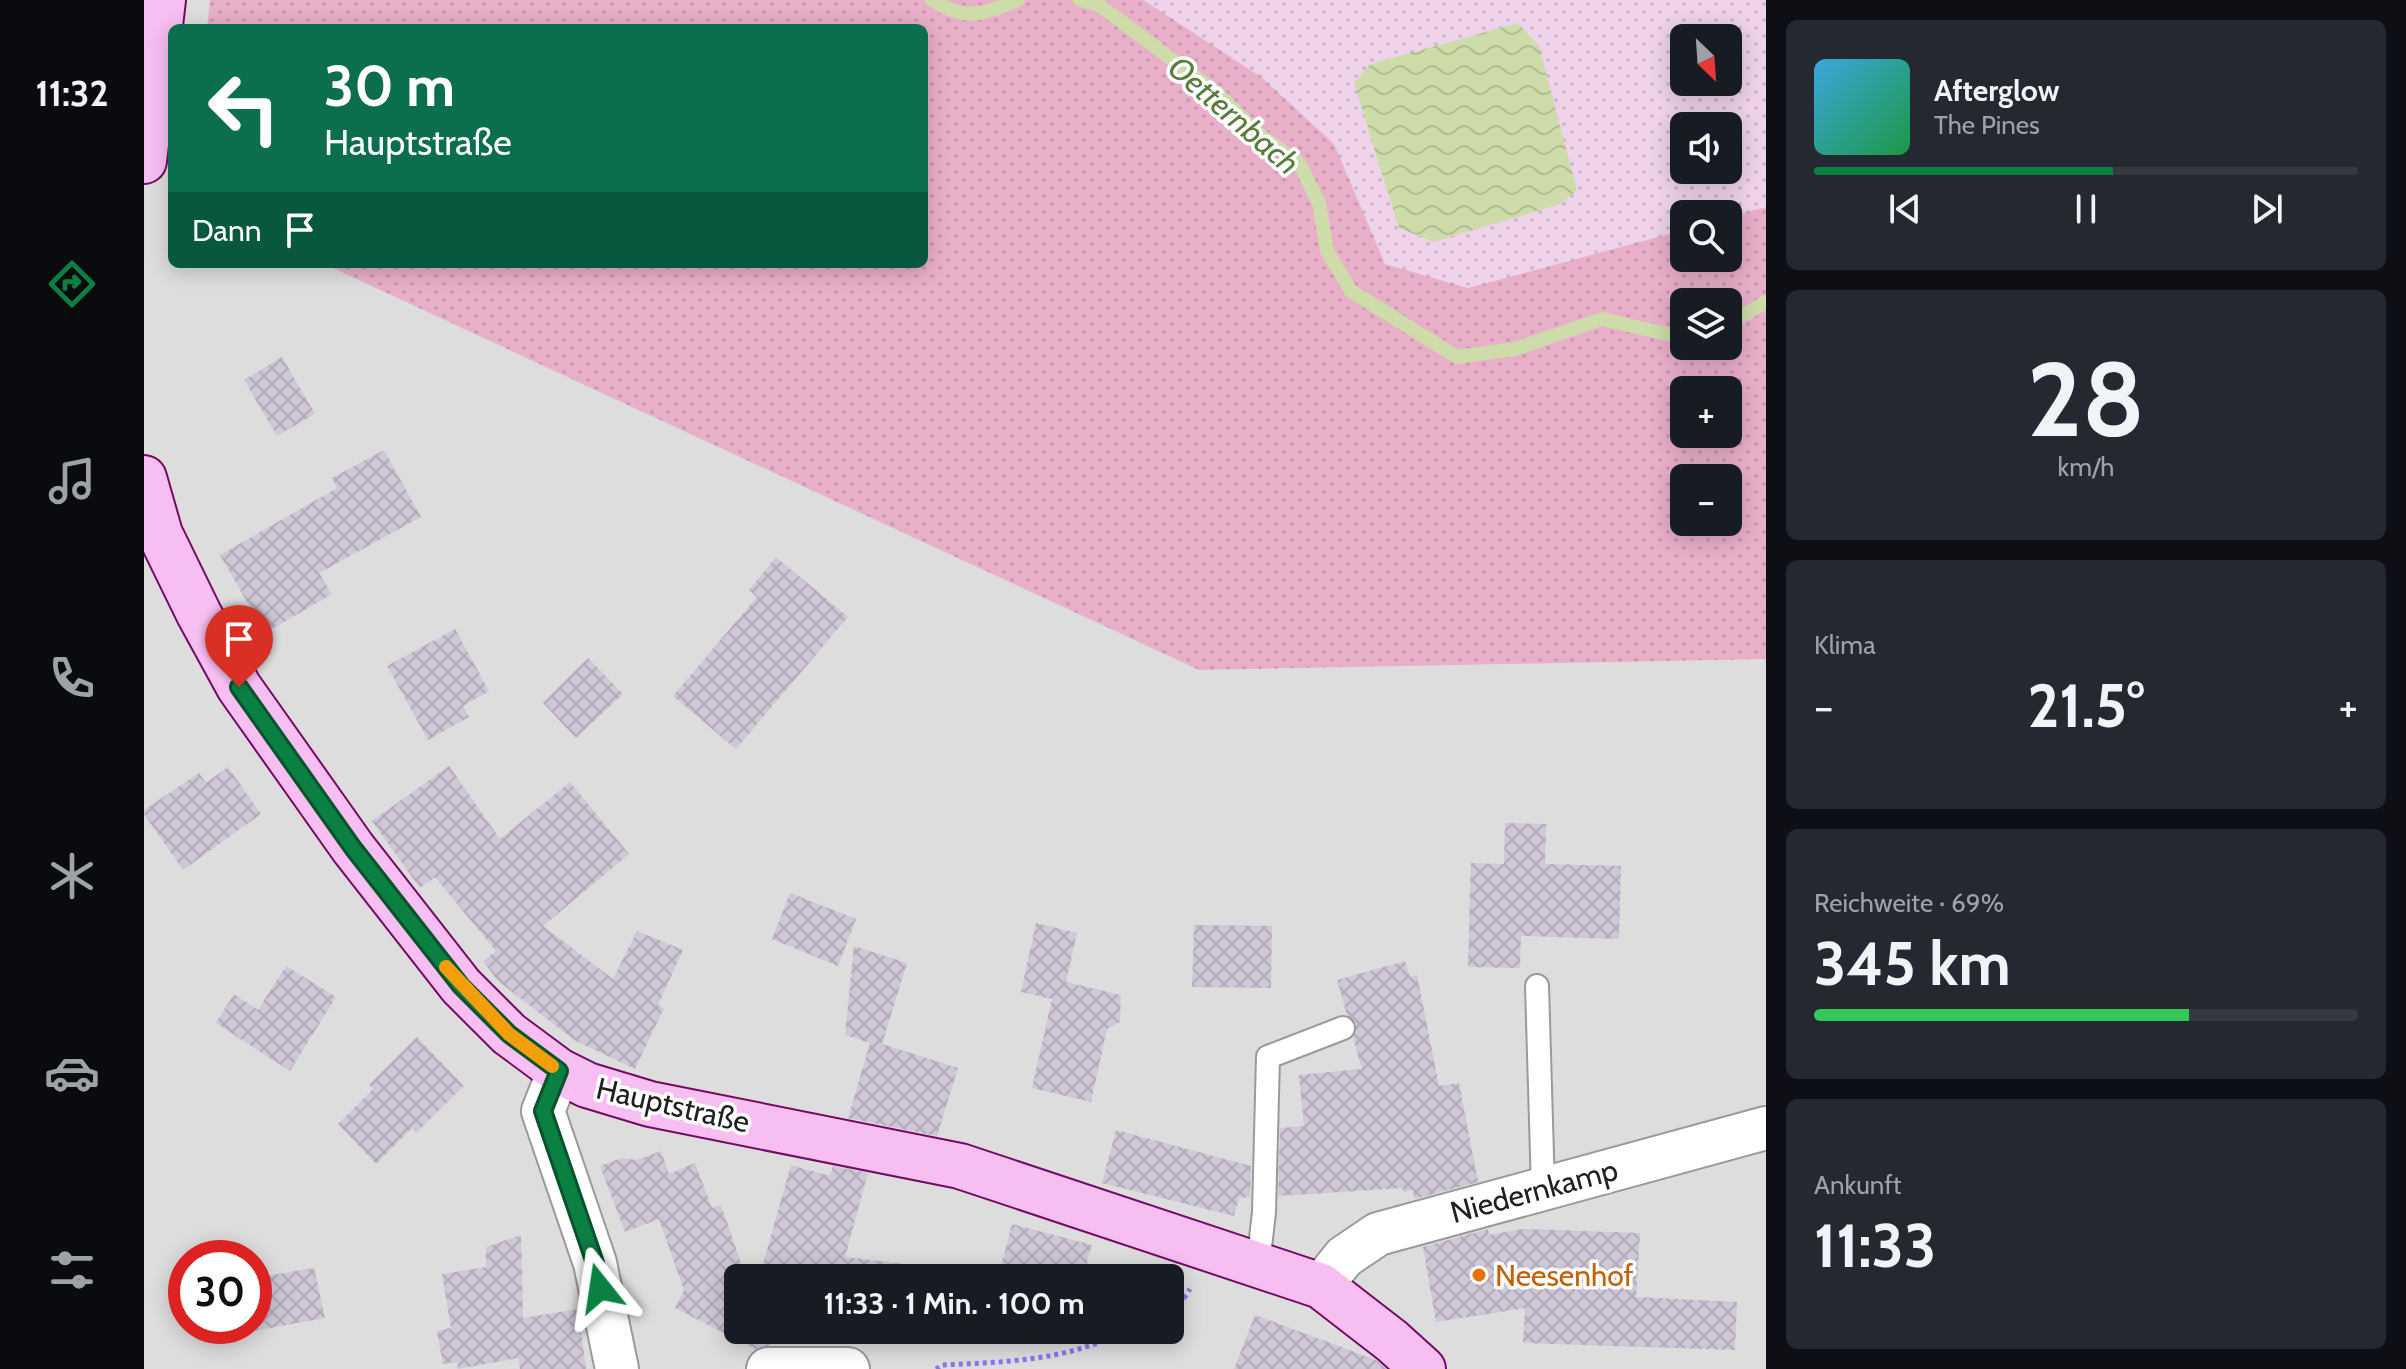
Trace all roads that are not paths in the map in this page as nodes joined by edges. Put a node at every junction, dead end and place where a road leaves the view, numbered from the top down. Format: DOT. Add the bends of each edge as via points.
graph roads {
  1 [pos="163,3"];
  2 [pos="144,161"];
  3 [pos="144,478"];
  4 [pos="1537,986"];
  5 [pos="1343,1028"];
  6 [pos="559,1071"];
  7 [pos="1766,1128"];
  8 [pos="1543,1189"];
  9 [pos="1258,1265"];
  10 [pos="1321,1286"];
  11 [pos="617,1369"];
  12 [pos="768,1369"];
  13 [pos="848,1369"];
  14 [pos="1423,1369"];
  1 -- 2 [label="main road"];
  3 -- 6 [label="main road, Hauptstraße" via="160,534 239,687 353,848 461,986 509,1034"];
  4 -- 8 [label="lane"];
  5 -- 9 [label="lane" via="1268,1057"];
  6 -- 9 [label="main road, Hauptstraße" via="650,1104 960,1166"];
  6 -- 11 [label="street" via="543,1111 595,1263"];
  7 -- 8 [label="street, Niedernkamp"];
  8 -- 10 [label="street, Niedernkamp" via="1378,1234 1344,1257"];
  9 -- 10 [label="main road, Hauptstraße"];
  10 -- 14 [label="main road, Hauptstraße"];
  12 -- 13 [label="street"];
}
